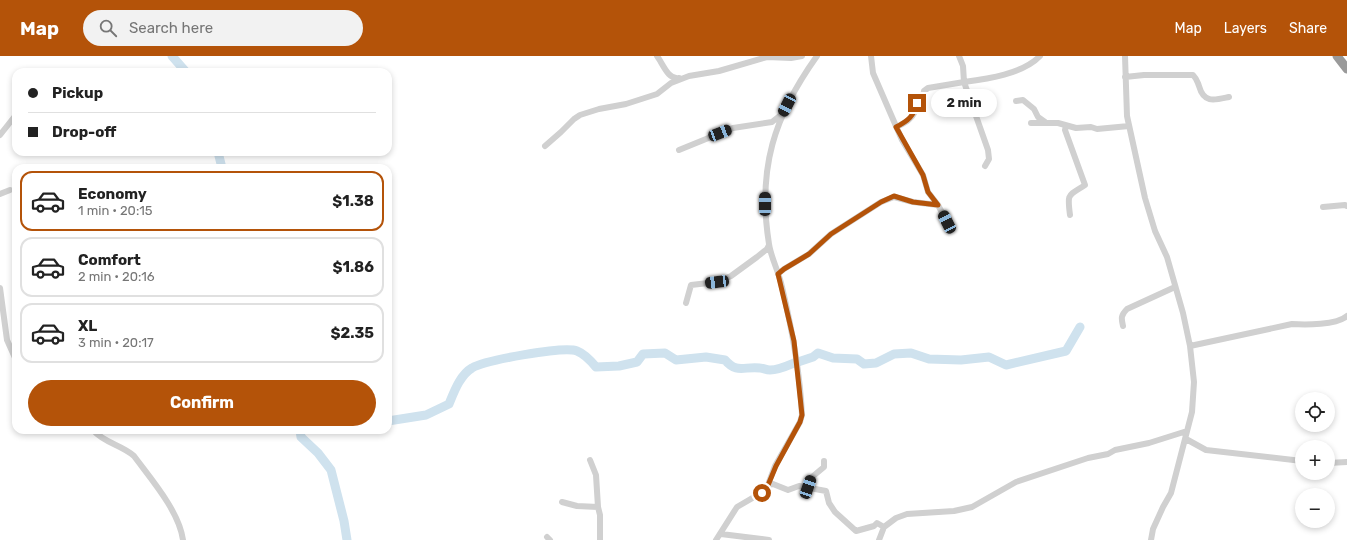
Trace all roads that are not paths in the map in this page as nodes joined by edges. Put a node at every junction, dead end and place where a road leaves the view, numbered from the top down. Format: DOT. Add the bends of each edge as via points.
graph roads {
  1 [pos="657,56"];
  2 [pos="802,56"];
  3 [pos="817,56"];
  4 [pos="871,56"];
  5 [pos="959,56"];
  6 [pos="1040,56"];
  7 [pos="1125,56"];
  8 [pos="1337,56"];
  9 [pos="1347,70"];
  10 [pos="689,76"];
  11 [pos="1125,77"];
  12 [pos="964,82"];
  13 [pos="1229,97"];
  14 [pos="1016,101"];
  15 [pos="783,113"];
  16 [pos="12,120"];
  17 [pos="1045,122"];
  18 [pos="1031,123"];
  19 [pos="1066,126"];
  20 [pos="1129,126"];
  21 [pos="896,127"];
  22 [pos="0,135"];
  23 [pos="545,146"];
  24 [pos="679,150"];
  25 [pos="985,166"];
  26 [pos="10,190"];
  27 [pos="0,194"];
  28 [pos="938,205"];
  29 [pos="1347,206"];
  30 [pos="1323,207"];
  31 [pos="1070,215"];
  32 [pos="950,226"];
  33 [pos="769,245"];
  34 [pos="778,274"];
  35 [pos="1175,287"];
  36 [pos="0,288"];
  37 [pos="686,303"];
  38 [pos="1347,316"];
  39 [pos="1123,326"];
  40 [pos="1190,346"];
  41 [pos="12,351"];
  42 [pos="1187,430"];
  43 [pos="98,434"];
  44 [pos="1186,439"];
  45 [pos="590,460"];
  46 [pos="1295,460"];
  47 [pos="824,461"];
  48 [pos="1347,462"];
  49 [pos="1335,463"];
  50 [pos="768,486"];
  51 [pos="808,487"];
  52 [pos="562,502"];
  53 [pos="598,507"];
  54 [pos="884,527"];
  55 [pos="721,534"];
  56 [pos="183,540"];
  57 [pos="600,540"];
  58 [pos="716,540"];
  59 [pos="769,540"];
  60 [pos="879,540"];
  61 [pos="1150,540"];
  1 -- 10 [label="street" via="671,77"];
  2 -- 10 [label="street" via="767,57 718,71"];
  3 -- 15 [label="street"];
  4 -- 21 [label="street" via="873,73"];
  5 -- 12 [label="street" via="963,66"];
  6 -- 12 [label="street" via="1030,65 993,78"];
  7 -- 11 [label="street"];
  8 -- 9 [label="highway"];
  10 -- 23 [label="street" via="671,83 658,94 580,115"];
  11 -- 13 [label="street" via="1193,75 1207,99 1213,101"];
  11 -- 20 [label="street"];
  12 -- 21 [label="street" via="928,88 917,103 912,116"];
  12 -- 25 [label="street" via="988,150 990,159"];
  14 -- 17 [label="street" via="1023,100 1034,108 1038,117"];
  15 -- 24 [label="street" via="772,122 733,128"];
  15 -- 33 [label="street" via="771,146 766,174 765,204"];
  16 -- 22 [label="street"];
  17 -- 18 [label="street"];
  17 -- 19 [label="street"];
  19 -- 20 [label="street" via="1097,129"];
  19 -- 31 [label="street" via="1065,130 1085,185 1069,195"];
  20 -- 35 [label="street" via="1145,198 1155,231 1167,257"];
  21 -- 28 [label="street" via="923,175 928,192"];
  26 -- 27 [label="street"];
  28 -- 32 [label="street"];
  28 -- 34 [label="street" via="913,202 894,196 831,234 809,254"];
  29 -- 30 [label="street"];
  33 -- 34 [label="street"];
  33 -- 37 [label="street" via="731,276 717,282 691,285"];
  34 -- 50 [label="street" via="794,341 802,415"];
  35 -- 39 [label="street" via="1127,309 1121,318"];
  35 -- 40 [label="street"];
  36 -- 41 [label="street" via="7,340"];
  38 -- 40 [label="street" via="1335,322 1292,324"];
  40 -- 42 [label="street" via="1194,400"];
  42 -- 44 [label="street"];
  42 -- 54 [label="street" via="1149,443 1088,458 1016,482 972,507 954,511 907,514"];
  43 -- 56 [label="street" via="134,456 172,510"];
  44 -- 46 [label="street" via="1206,450"];
  44 -- 61 [label="street" via="1171,493"];
  45 -- 53 [label="street" via="596,475"];
  47 -- 51 [label="street" via="824,467 812,477"];
  48 -- 49 [label="street"];
  50 -- 51 [label="street" via="773,484 788,490 799,486"];
  50 -- 55 [label="street" via="762,493 737,507"];
  51 -- 54 [label="street" via="826,492 835,512 856,531 877,523"];
  52 -- 53 [label="street"];
  53 -- 57 [label="street"];
  54 -- 60 [label="street"];
  55 -- 58 [label="street"];
  55 -- 59 [label="street"];
}
